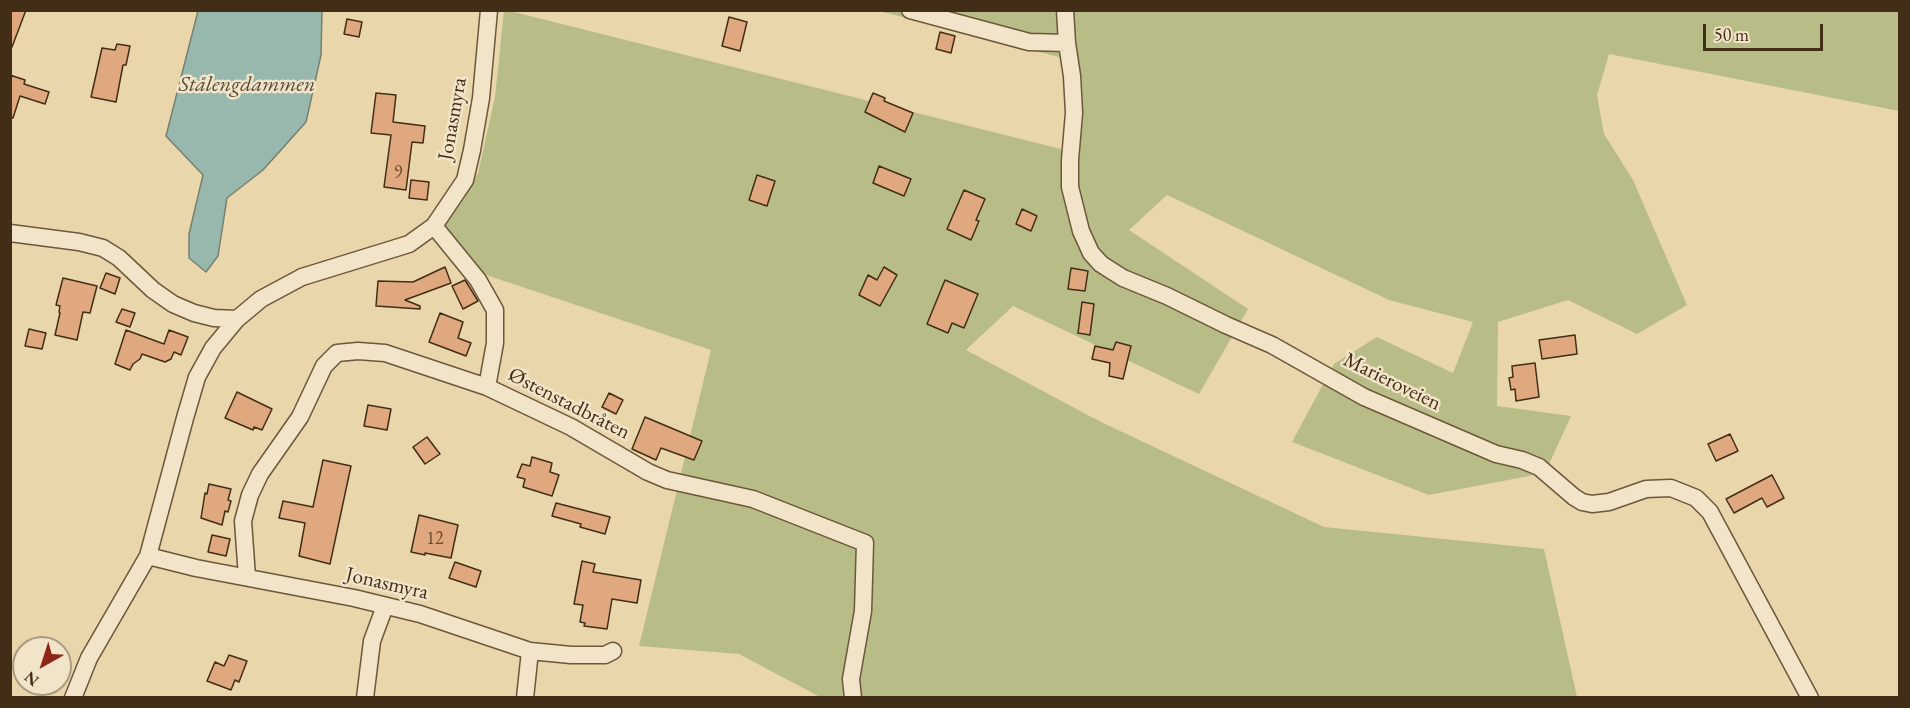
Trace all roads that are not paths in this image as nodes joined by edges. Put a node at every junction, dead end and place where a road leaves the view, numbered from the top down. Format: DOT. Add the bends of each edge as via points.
graph roads {
  1 [pos="489,10"];
  2 [pos="910,10"];
  3 [pos="1065,10"];
  4 [pos="1066,43"];
  5 [pos="434,226"];
  6 [pos="10,233"];
  7 [pos="237,319"];
  8 [pos="487,387"];
  9 [pos="148,556"];
  10 [pos="246,577"];
  11 [pos="385,606"];
  12 [pos="530,651"];
  13 [pos="613,651"];
  14 [pos="73,698"];
  15 [pos="365,698"];
  16 [pos="525,698"];
  17 [pos="853,698"];
  18 [pos="1810,698"];
  1 -- 5 [label="street, Jonasmyra" via="481,98 465,180"];
  2 -- 4 [label="street" via="1029,42"];
  3 -- 4 [label="street, Marieroveien"];
  4 -- 18 [label="street, Marieroveien" via="1074,113 1070,187 1081,231 1101,264 1123,278 1272,345 1364,397 1496,454 1539,467 1582,502 1609,502 1646,489 1671,488 1696,498 1710,512"];
  5 -- 7 [label="street, Jonasmyra" via="409,244 302,277 261,299"];
  5 -- 8 [label="street" via="478,280 495,310 495,343"];
  6 -- 7 [label="street" via="103,248 172,304 214,318"];
  7 -- 9 [label="street, Jonasmyra" via="213,348 197,377"];
  8 -- 10 [label="street, Østenstadbråten" via="385,353 337,353 324,366 300,417 250,495 243,521"];
  8 -- 17 [label="street, Østenstadbråten" via="667,480 753,499 866,543 863,611 851,679"];
  9 -- 10 [label="street, Jonasmyra"];
  9 -- 14 [label="street, Jonasmyra" via="89,658"];
  10 -- 11 [label="street, Jonasmyra"];
  11 -- 12 [label="street, Jonasmyra"];
  11 -- 15 [label="street" via="372,641"];
  12 -- 13 [label="street, Jonasmyra" via="571,655 605,655"];
  12 -- 16 [label="street"];
}
